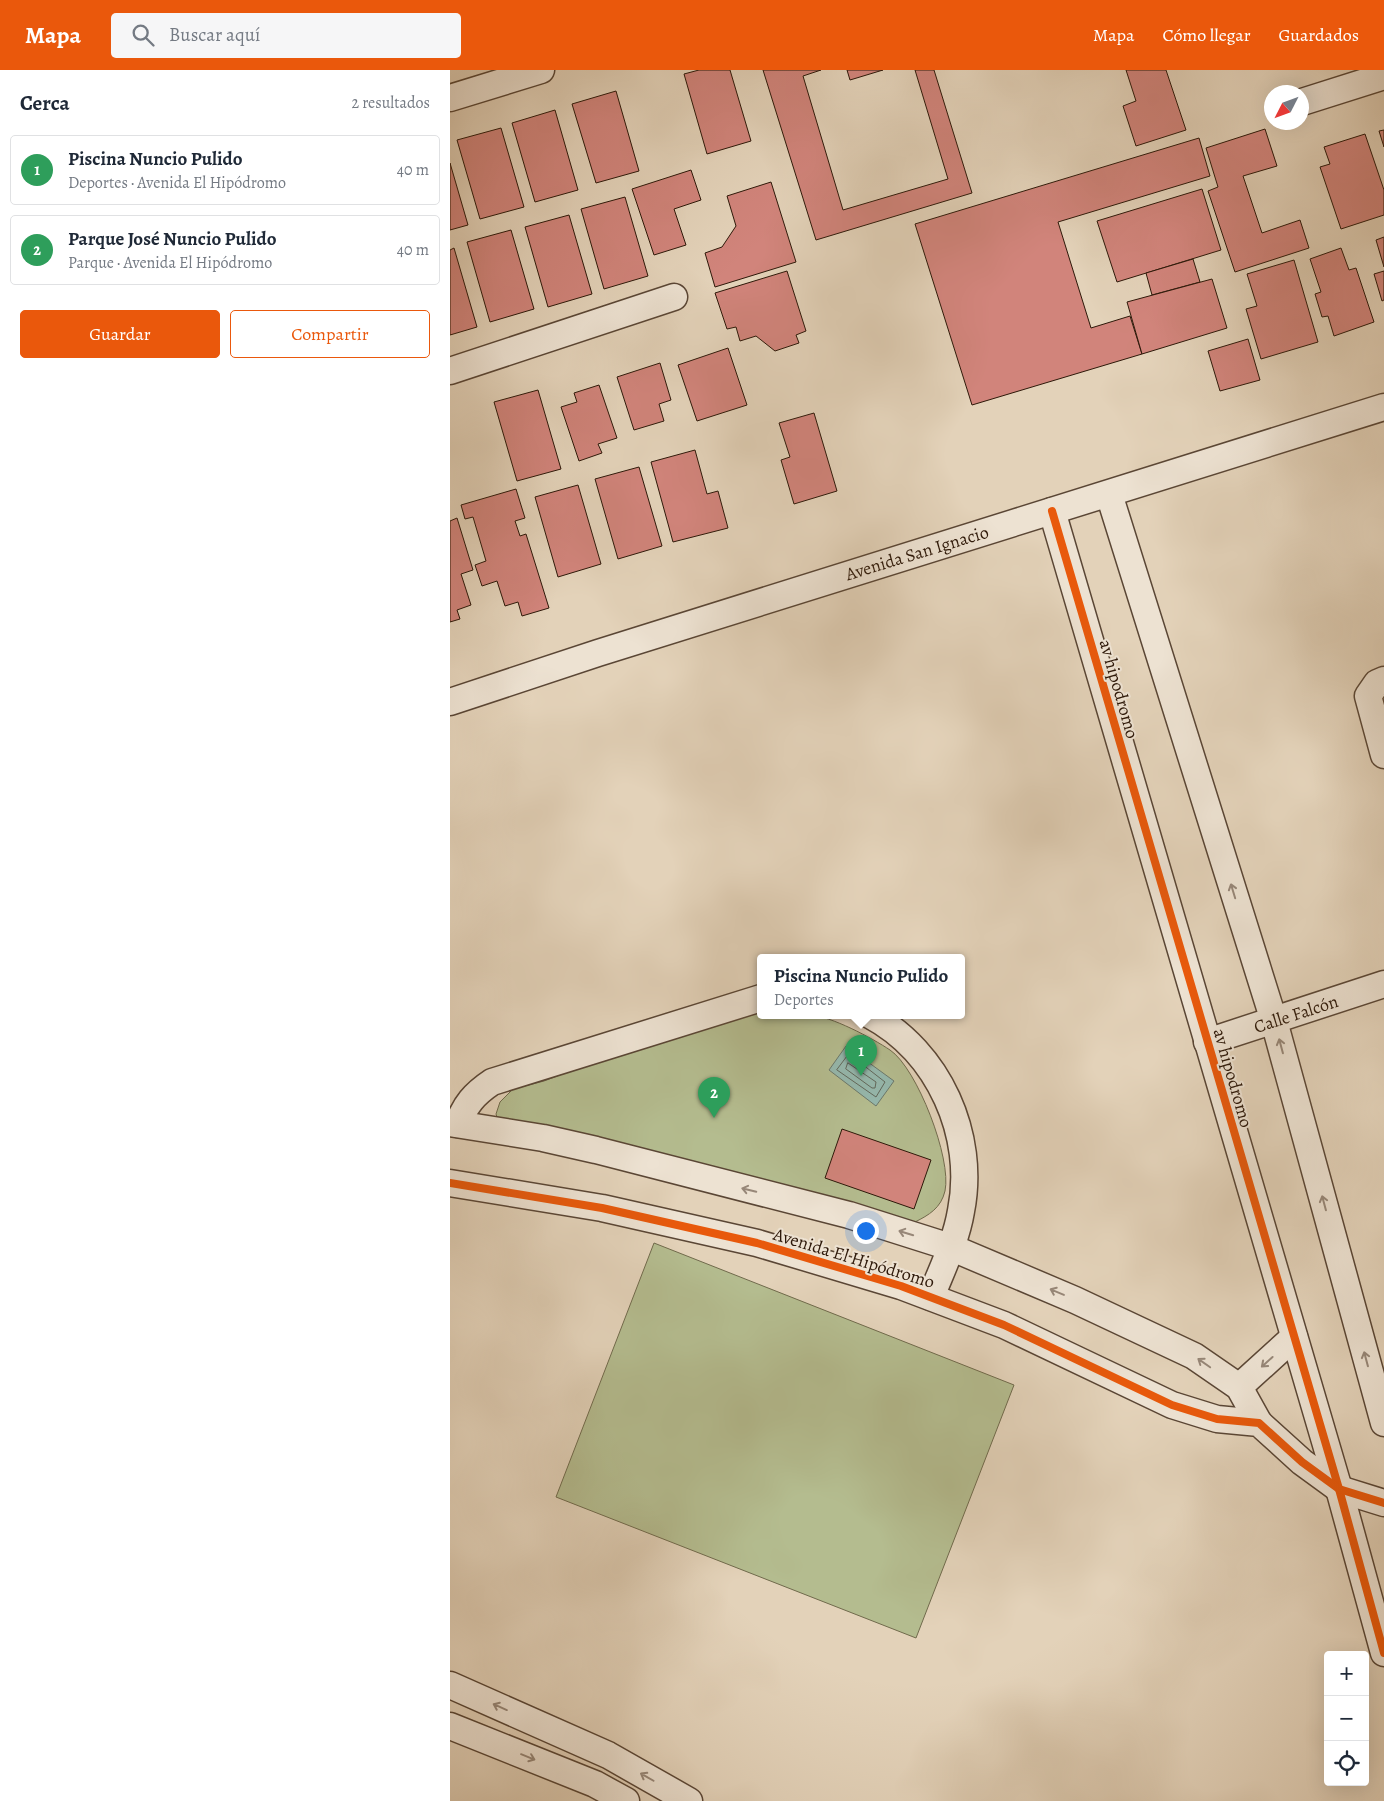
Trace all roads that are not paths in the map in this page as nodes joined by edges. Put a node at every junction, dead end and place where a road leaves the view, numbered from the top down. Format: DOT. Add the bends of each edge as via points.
graph roads {
  1 [pos="541,70"];
  2 [pos="1384,76"];
  3 [pos="450,98"];
  4 [pos="1309,100"];
  5 [pos="674,297"];
  6 [pos="450,371"];
  7 [pos="1384,407"];
  8 [pos="1109,494"];
  9 [pos="1052,511"];
  10 [pos="1384,680"];
  11 [pos="450,702"];
  12 [pos="1384,754"];
  13 [pos="1384,984"];
  14 [pos="757,999"];
  15 [pos="876,1019"];
  16 [pos="1274,1021"];
  17 [pos="1207,1042"];
  18 [pos="454,1124"];
  19 [pos="450,1183"];
  20 [pos="950,1247"];
  21 [pos="931,1297"];
  22 [pos="1294,1337"];
  23 [pos="1239,1387"];
  24 [pos="1259,1423"];
  25 [pos="1384,1423"];
  26 [pos="1339,1489"];
  27 [pos="1384,1503"];
  28 [pos="1384,1653"];
  29 [pos="450,1685"];
  30 [pos="450,1726"];
  31 [pos="626,1801"];
  32 [pos="689,1801"];
  1 -- 3 [label="street"];
  2 -- 4 [label="street"];
  5 -- 6 [label="street"];
  7 -- 8 [label="street, Avenida San Ignacio"];
  8 -- 9 [label="street, Avenida San Ignacio"];
  16 -- 8 [label="street, one-way"];
  9 -- 11 [label="street, Avenida San Ignacio"];
  9 -- 17 [label="street, av hipodromo"];
  10 -- 12 [label="street" via="1377,683 1368,696"];
  13 -- 16 [label="street, Calle Falcón"];
  14 -- 18 [label="street" via="492,1082 464,1107"];
  15 -- 20 [label="street" via="918,1052 931,1068 950,1103 960,1144 964,1194"];
  16 -- 17 [label="street, Calle Falcón"];
  25 -- 16 [label="street, one-way"];
  17 -- 22 [label="street, av hipodromo"];
  20 -- 18 [label="street, one-way" via="849,1215 596,1150"];
  19 -- 21 [label="street, Avenida El Hipódromo" via="602,1208 757,1243"];
  20 -- 21 [label="street"];
  23 -- 20 [label="street, one-way" via="1194,1356 1075,1300"];
  21 -- 24 [label="street, Avenida El Hipódromo" via="1004,1325 1172,1405 1217,1419"];
  22 -- 23 [label="street, one-way"];
  22 -- 26 [label="street, av hipodromo"];
  23 -- 24 [label="street"];
  24 -- 26 [label="street" via="1302,1462"];
  26 -- 27 [label="street"];
  26 -- 28 [label="street, av hipodromo"];
  32 -- 29 [label="street, one-way" via="608,1755"];
  30 -- 31 [label="street, one-way" via="595,1784"];
}
